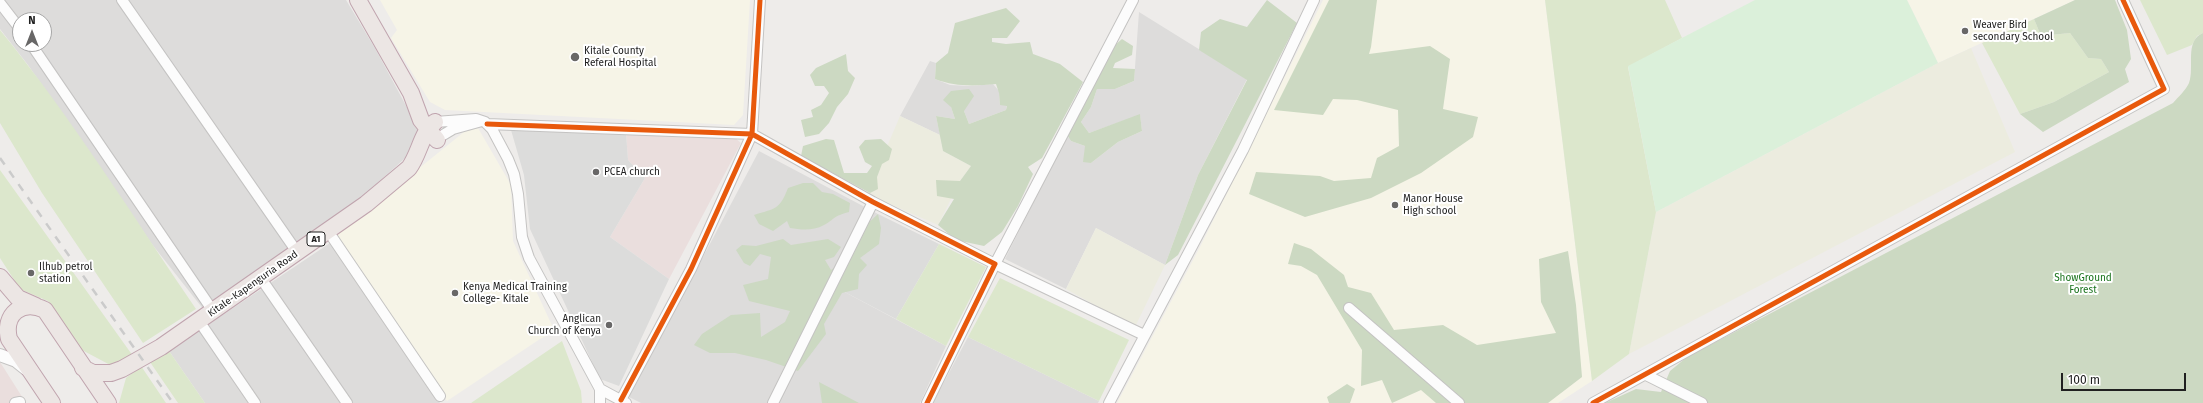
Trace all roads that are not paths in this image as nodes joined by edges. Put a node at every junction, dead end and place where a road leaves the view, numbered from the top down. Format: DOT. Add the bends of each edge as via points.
graph roads {
  1 [pos="122,0"];
  2 [pos="358,0"];
  3 [pos="760,0"];
  4 [pos="1133,0"];
  5 [pos="1314,0"];
  6 [pos="2123,0"];
  7 [pos="2,2"];
  8 [pos="12,17"];
  9 [pos="35,52"];
  10 [pos="484,122"];
  11 [pos="436,131"];
  12 [pos="752,134"];
  13 [pos="873,202"];
  14 [pos="328,231"];
  15 [pos="297,252"];
  16 [pos="995,264"];
  17 [pos="0,277"];
  18 [pos="260,277"];
  19 [pos="38,306"];
  20 [pos="1349,308"];
  21 [pos="0,310"];
  22 [pos="213,311"];
  23 [pos="199,321"];
  24 [pos="4,329"];
  25 [pos="1144,335"];
  26 [pos="0,355"];
  27 [pos="83,368"];
  28 [pos="122,369"];
  29 [pos="32,373"];
  30 [pos="1646,374"];
  31 [pos="600,389"];
  32 [pos="440,396"];
  33 [pos="624,402"];
  34 [pos="52,403"];
  35 [pos="109,403"];
  36 [pos="255,403"];
  37 [pos="347,403"];
  38 [pos="600,403"];
  39 [pos="774,403"];
  40 [pos="927,403"];
  41 [pos="1109,403"];
  42 [pos="1459,403"];
  43 [pos="1593,403"];
  44 [pos="1702,403"];
  1 -- 15 [label="street"];
  2 -- 11 [label="highway" via="411,93 419,116"];
  3 -- 12 [label="street"];
  4 -- 16 [label="street"];
  5 -- 25 [label="street" via="1243,150"];
  6 -- 30 [label="street" via="2164,88"];
  7 -- 8 [label="street"];
  9 -- 22 [label="street"];
  10 -- 11 [label="street"];
  10 -- 11 [label="street" via="467,118"];
  10 -- 12 [label="street"];
  10 -- 31 [label="street" via="498,139 514,174 522,237 528,258"];
  11 -- 14 [label="highway, Kitale-Kapenguria Road / A1" via="414,161 381,192"];
  12 -- 13 [label="street"];
  12 -- 33 [label="street" via="691,269"];
  13 -- 16 [label="street"];
  13 -- 39 [label="street"];
  14 -- 15 [label="highway, Kitale-Kapenguria Road / A1"];
  14 -- 32 [label="street"];
  15 -- 18 [label="highway, Kitale-Kapenguria Road / A1"];
  16 -- 25 [label="street"];
  16 -- 40 [label="street"];
  17 -- 19 [label="highway" via="18,298"];
  18 -- 22 [label="highway, Kitale-Kapenguria Road / A1"];
  18 -- 37 [label="street"];
  19 -- 24 [label="highway" via="22,307 11,317"];
  19 -- 27 [label="highway" via="45,310"];
  20 -- 42 [label="street"];
  21 -- 24 [label="highway"];
  22 -- 23 [label="highway, Kitale-Kapenguria Road / A1"];
  23 -- 28 [label="highway, Kitale-Kapenguria Road / A1"];
  23 -- 36 [label="street"];
  24 -- 29 [label="highway"];
  25 -- 41 [label="street"];
  26 -- 29 [label="street" via="16,361"];
  27 -- 28 [label="highway, Kitale-Kapenguria Road / A1" via="102,374"];
  27 -- 35 [label="highway"];
  28 -- 35 [label="highway" via="111,392"];
  29 -- 34 [label="highway"];
  30 -- 43 [label="street"];
  30 -- 44 [label="street"];
  31 -- 33 [label="street"];
  31 -- 38 [label="street"];
}
